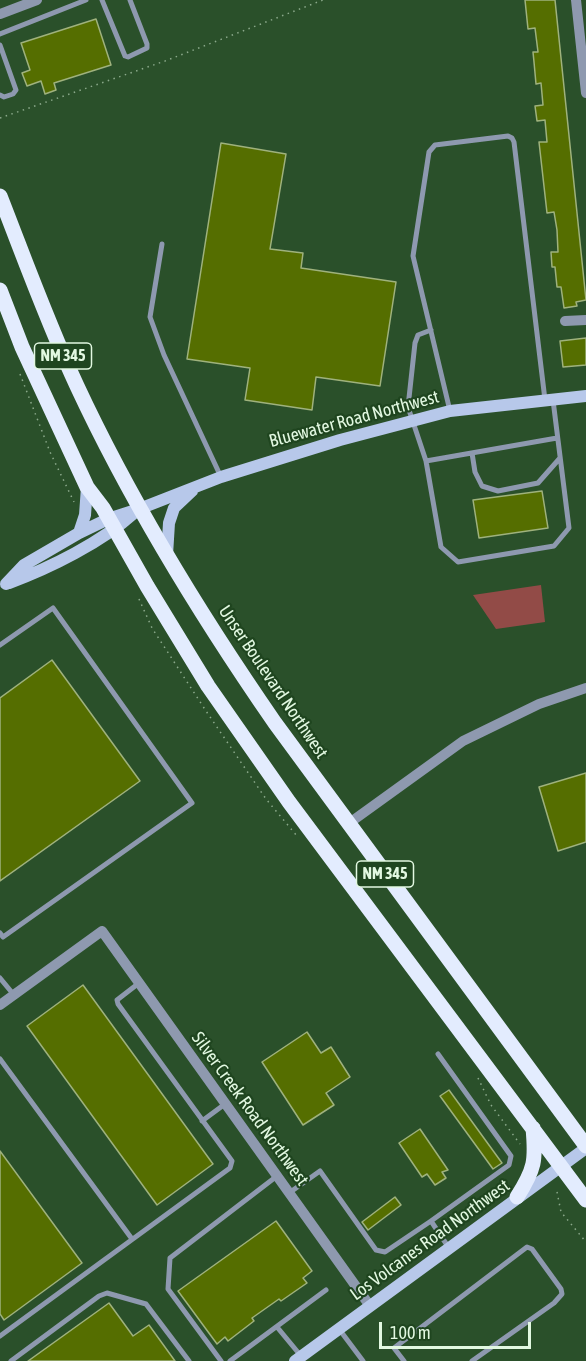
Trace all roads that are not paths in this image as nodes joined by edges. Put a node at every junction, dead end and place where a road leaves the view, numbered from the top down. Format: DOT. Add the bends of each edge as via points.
graph roads {
  1 [pos="37,0"];
  2 [pos="86,0"];
  3 [pos="102,0"];
  4 [pos="130,0"];
  5 [pos="576,0"];
  6 [pos="77,2"];
  7 [pos="0,14"];
  8 [pos="0,34"];
  9 [pos="0,45"];
  10 [pos="585,76"];
  11 [pos="586,93"];
  12 [pos="0,95"];
  13 [pos="0,196"];
  14 [pos="162,244"];
  15 [pos="0,290"];
  16 [pos="586,320"];
  17 [pos="566,321"];
  18 [pos="431,330"];
  19 [pos="586,396"];
  20 [pos="549,399"];
  21 [pos="450,411"];
  22 [pos="413,420"];
  23 [pos="557,438"];
  24 [pos="472,453"];
  25 [pos="560,458"];
  26 [pos="426,461"];
  27 [pos="221,477"];
  28 [pos="198,486"];
  29 [pos="87,488"];
  30 [pos="140,509"];
  31 [pos="112,525"];
  32 [pos="79,533"];
  33 [pos="167,556"];
  34 [pos="3,586"];
  35 [pos="0,645"];
  36 [pos="586,688"];
  37 [pos="348,824"];
  38 [pos="0,933"];
  39 [pos="0,978"];
  40 [pos="139,983"];
  41 [pos="14,995"];
  42 [pos="0,1005"];
  43 [pos="438,1054"];
  44 [pos="0,1059"];
  45 [pos="226,1104"];
  46 [pos="202,1121"];
  47 [pos="533,1128"];
  48 [pos="586,1147"];
  49 [pos="561,1165"];
  50 [pos="277,1176"];
  51 [pos="289,1193"];
  52 [pos="518,1197"];
  53 [pos="586,1200"];
  54 [pos="431,1221"];
  55 [pos="132,1239"];
  56 [pos="449,1248"];
  57 [pos="326,1290"];
  58 [pos="370,1306"];
  59 [pos="277,1327"];
  60 [pos="339,1329"];
  61 [pos="0,1336"];
  62 [pos="298,1359"];
  63 [pos="11,1361"];
  64 [pos="189,1361"];
  65 [pos="221,1361"];
  66 [pos="231,1361"];
  67 [pos="363,1361"];
  68 [pos="404,1361"];
  69 [pos="472,1361"];
  1 -- 7 [label="street"];
  2 -- 6 [label="lane"];
  3 -- 4 [label="lane" via="124,56 128,57 147,48"];
  5 -- 10 [label="street"];
  6 -- 8 [label="lane"];
  9 -- 12 [label="lane" via="16,90 4,97"];
  10 -- 11 [label="street"];
  13 -- 30 [label="main road, Unser Boulevard Northwest / NM 345" via="77,387"];
  14 -- 27 [label="lane" via="150,317"];
  15 -- 29 [label="main road, NM 345"];
  16 -- 17 [label="street"];
  18 -- 20 [label="lane" via="413,256 429,152 435,145 508,136 512,138"];
  18 -- 21 [label="lane"];
  18 -- 22 [label="lane" via="418,335 415,343 408,407"];
  19 -- 20 [label="street, Bluewater Road Northwest"];
  20 -- 21 [label="street, Bluewater Road Northwest"];
  20 -- 23 [label="lane"];
  21 -- 22 [label="street, Bluewater Road Northwest"];
  22 -- 26 [label="lane"];
  22 -- 27 [label="street, Bluewater Road Northwest"];
  23 -- 24 [label="lane"];
  23 -- 25 [label="lane"];
  24 -- 25 [label="lane" via="482,486 498,491 538,483"];
  24 -- 26 [label="lane"];
  25 -- 26 [label="lane" via="569,528 554,546 458,562 441,547"];
  27 -- 28 [label="street, Bluewater Road Northwest"];
  28 -- 30 [label="street, Bluewater Road Northwest"];
  28 -- 33 [label="street" via="174,508"];
  29 -- 31 [label="main road, NM 345"];
  29 -- 32 [label="street"];
  30 -- 31 [label="street, Bluewater Road Northwest"];
  30 -- 33 [label="main road, Unser Boulevard Northwest / NM 345"];
  31 -- 32 [label="street, Bluewater Road Northwest"];
  31 -- 34 [label="street, Bluewater Road Northwest" via="30,575"];
  31 -- 47 [label="main road, NM 345" via="208,686 289,802"];
  32 -- 34 [label="street, Bluewater Road Northwest" via="24,565"];
  33 -- 37 [label="main road, Unser Boulevard Northwest / NM 345" via="236,668"];
  35 -- 38 [label="lane" via="53,608 192,803 3,937"];
  36 -- 37 [label="street" via="539,704 463,741"];
  37 -- 48 [label="main road, Unser Boulevard Northwest / NM 345"];
  39 -- 41 [label="lane"];
  40 -- 41 [label="street, Silver Creek Road Northwest" via="102,931"];
  40 -- 45 [label="street, Silver Creek Road Northwest"];
  40 -- 46 [label="lane" via="117,1000 118,1004"];
  41 -- 42 [label="street"];
  43 -- 54 [label="lane" via="511,1156 509,1166"];
  44 -- 55 [label="lane"];
  45 -- 46 [label="lane"];
  45 -- 50 [label="street, Silver Creek Road Northwest"];
  46 -- 55 [label="lane" via="232,1161 230,1168"];
  47 -- 49 [label="main road, NM 345"];
  47 -- 52 [label="main road" via="531,1176"];
  48 -- 49 [label="street, Los Volcanes Road Northwest"];
  49 -- 52 [label="street, Los Volcanes Road Northwest"];
  49 -- 53 [label="main road, NM 345"];
  50 -- 51 [label="street, Silver Creek Road Northwest"];
  50 -- 65 [label="lane" via="170,1258 168,1289"];
  51 -- 54 [label="lane" via="320,1171 376,1250 385,1252"];
  51 -- 58 [label="street, Silver Creek Road Northwest"];
  52 -- 56 [label="street, Los Volcanes Road Northwest"];
  54 -- 56 [label="lane"];
  55 -- 61 [label="lane"];
  56 -- 58 [label="street, Los Volcanes Road Northwest"];
  57 -- 59 [label="lane"];
  58 -- 60 [label="street, Los Volcanes Road Northwest"];
  59 -- 62 [label="lane"];
  59 -- 66 [label="lane"];
  60 -- 62 [label="street, Los Volcanes Road Northwest"];
  60 -- 67 [label="lane"];
  63 -- 64 [label="lane" via="107,1293 146,1304"];
  68 -- 69 [label="lane" via="394,1348 526,1247 532,1249 562,1294"];
}
